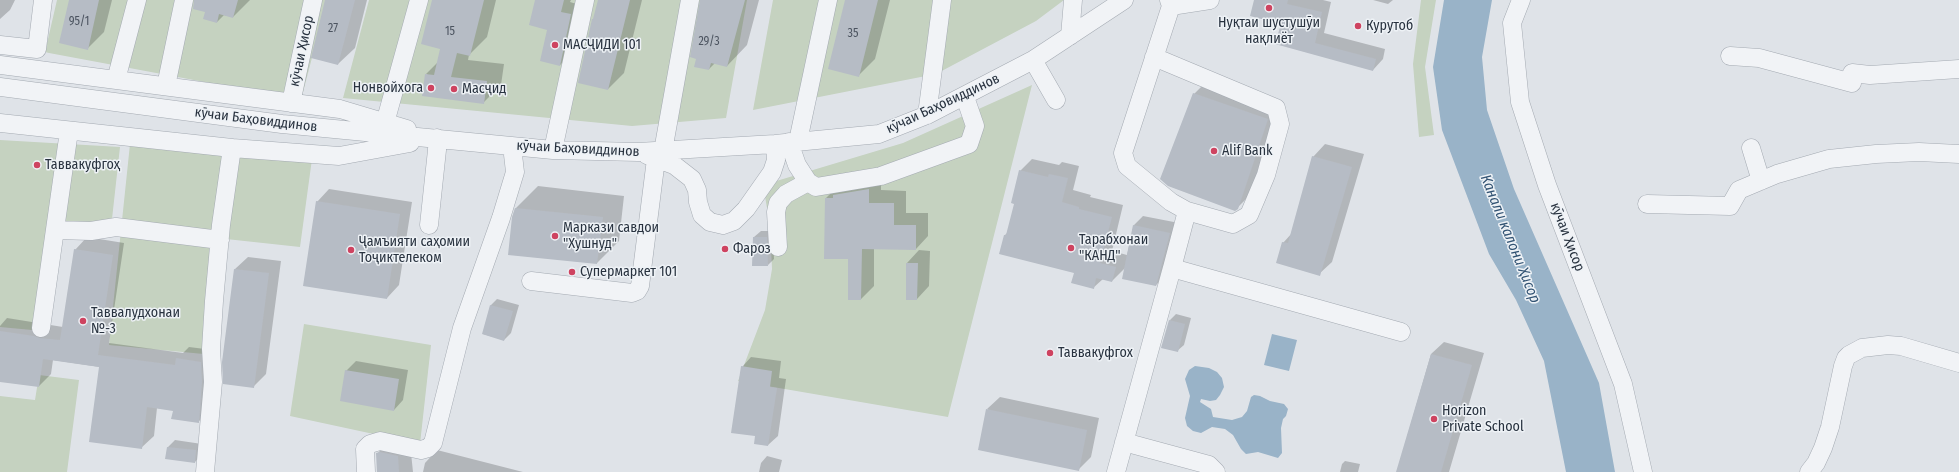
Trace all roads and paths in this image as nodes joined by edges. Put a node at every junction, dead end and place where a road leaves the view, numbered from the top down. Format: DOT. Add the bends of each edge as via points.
graph roads {
  1 [pos="43,0"];
  2 [pos="137,0"];
  3 [pos="184,0"];
  4 [pos="313,0"];
  5 [pos="419,0"];
  6 [pos="585,0"];
  7 [pos="690,0"];
  8 [pos="828,0"];
  9 [pos="942,0"];
  10 [pos="1073,0"];
  11 [pos="1124,0"];
  12 [pos="1210,0"];
  13 [pos="1521,0"];
  14 [pos="1170,3"];
  15 [pos="1070,36"];
  16 [pos="0,45"];
  17 [pos="1730,56"];
  18 [pos="1154,57"];
  19 [pos="1033,60"];
  20 [pos="0,65"];
  21 [pos="1959,69"];
  22 [pos="116,80"];
  23 [pos="166,86"];
  24 [pos="0,87"];
  25 [pos="965,97"];
  26 [pos="1056,100"];
  27 [pos="291,103"];
  28 [pos="927,115"];
  29 [pos="0,123"];
  30 [pos="386,123"];
  31 [pos="69,131"];
  32 [pos="437,138"];
  33 [pos="788,143"];
  34 [pos="512,146"];
  35 [pos="232,148"];
  36 [pos="1751,148"];
  37 [pos="553,150"];
  38 [pos="1959,154"];
  39 [pos="660,155"];
  40 [pos="1761,181"];
  41 [pos="808,182"];
  42 [pos="1647,204"];
  43 [pos="1187,211"];
  44 [pos="429,225"];
  45 [pos="56,230"];
  46 [pos="220,240"];
  47 [pos="778,246"];
  48 [pos="1172,268"];
  49 [pos="531,282"];
  50 [pos="41,328"];
  51 [pos="1401,332"];
  52 [pos="1959,363"];
  53 [pos="1124,442"];
  54 [pos="205,472"];
  55 [pos="366,472"];
  56 [pos="1116,472"];
  57 [pos="1216,472"];
  58 [pos="1642,472"];
  59 [pos="1809,472"];
  1 -- 16 [label="street" via="37,49"];
  2 -- 22 [label="street"];
  3 -- 23 [label="street"];
  4 -- 27 [label="street, кӯчаи Ҳисор"];
  5 -- 30 [label="street"];
  6 -- 37 [label="street"];
  7 -- 39 [label="street"];
  8 -- 33 [label="street"];
  9 -- 28 [label="street"];
  10 -- 15 [label="street"];
  11 -- 15 [label="street, кӯчаи Баҳовиддинов"];
  12 -- 14 [label="street"];
  13 -- 58 [label="street, кӯчаи Ҳисор" via="1512,23 1520,102 1547,185 1624,384"];
  14 -- 18 [label="street"];
  15 -- 19 [label="street, кӯчаи Баҳовиддинов"];
  17 -- 21 [label="street" via="1759,58 1852,84 1852,74"];
  18 -- 43 [label="street" via="1123,153 1127,166"];
  18 -- 43 [label="street" via="1276,108 1280,124 1266,175 1249,215 1233,224"];
  19 -- 25 [label="street, кӯчаи Баҳовиддинов"];
  19 -- 26 [label="street"];
  20 -- 22 [label="street"];
  22 -- 23 [label="street"];
  23 -- 27 [label="street"];
  24 -- 32 [label="street, кӯчаи Баҳовиддинов" via="282,124 381,135"];
  25 -- 28 [label="street, кӯчаи Баҳовиддинов"];
  25 -- 41 [label="street" via="975,126 969,144 881,176 816,187"];
  27 -- 30 [label="street" via="340,109"];
  28 -- 33 [label="street, кӯчаи Баҳовиддинов" via="879,134"];
  29 -- 31 [label="street"];
  30 -- 32 [label="street"];
  31 -- 35 [label="street"];
  31 -- 45 [label="street"];
  32 -- 34 [label="street, кӯчаи Баҳовиддинов"];
  32 -- 35 [label="street" via="339,156"];
  32 -- 44 [label="street"];
  33 -- 39 [label="street, кӯчаи Баҳовиддинов"];
  33 -- 39 [label="street" via="776,160 772,172 746,209 734,220 723,225 710,222 702,214 692,179"];
  33 -- 41 [label="street" via="797,165"];
  34 -- 37 [label="street, кӯчаи Баҳовиддинов"];
  34 -- 55 [label="street" via="515,172 462,328 433,443 421,450 380,441 370,444 365,449"];
  35 -- 46 [label="street"];
  36 -- 40 [label="street"];
  37 -- 39 [label="street, кӯчаи Баҳовиддинов"];
  38 -- 40 [label="street" via="1919,152 1829,159"];
  39 -- 49 [label="street" via="640,286 637,291 632,293"];
  40 -- 42 [label="street" via="1739,190 1730,206"];
  41 -- 47 [label="street" via="786,194 778,203"];
  43 -- 48 [label="street"];
  45 -- 46 [label="street" via="91,231 116,227"];
  45 -- 50 [label="street"];
  46 -- 54 [label="street" via="211,348 213,382"];
  48 -- 51 [label="street"];
  48 -- 53 [label="street"];
  52 -- 59 [label="street" via="1901,346 1888,345 1862,348 1849,355 1843,366 1823,448"];
  53 -- 56 [label="street"];
  53 -- 57 [label="street" via="1209,464"];
}
